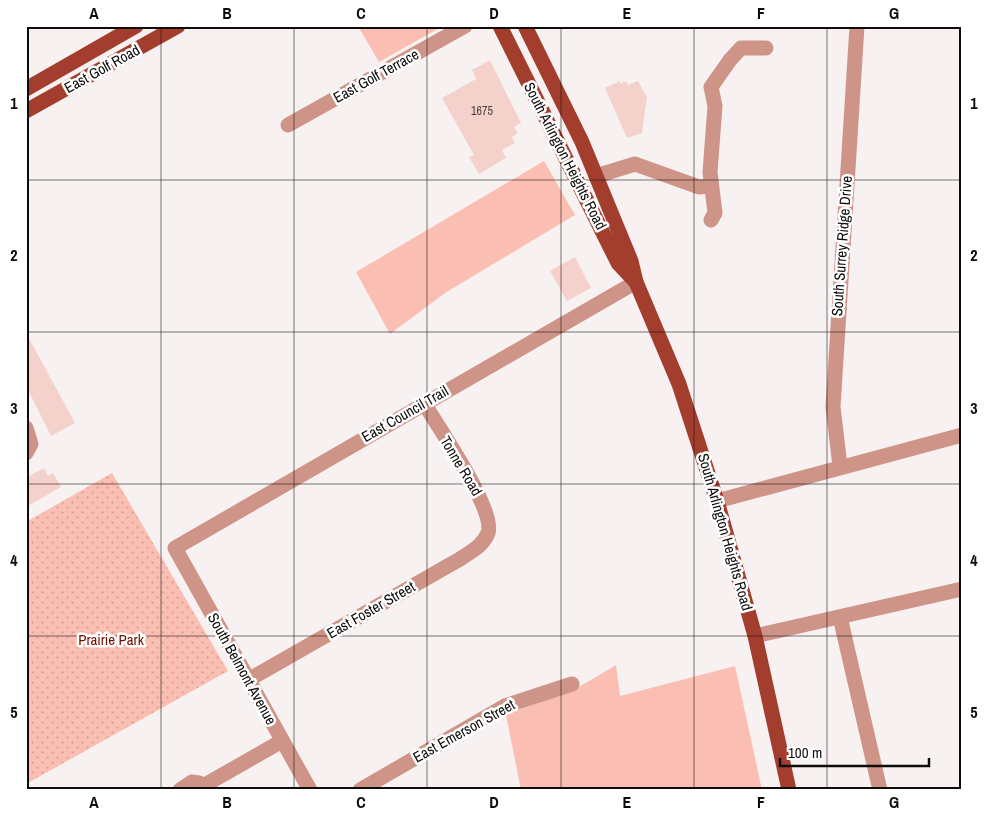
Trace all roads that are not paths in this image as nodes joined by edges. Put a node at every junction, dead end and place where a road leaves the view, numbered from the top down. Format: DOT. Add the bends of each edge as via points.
graph roads {
  1 [pos="136,26"];
  2 [pos="178,26"];
  3 [pos="465,26"];
  4 [pos="500,26"];
  5 [pos="525,26"];
  6 [pos="857,26"];
  7 [pos="766,48"];
  8 [pos="26,89"];
  9 [pos="26,112"];
  10 [pos="288,125"];
  11 [pos="596,176"];
  12 [pos="711,186"];
  13 [pos="711,220"];
  14 [pos="636,282"];
  15 [pos="424,403"];
  16 [pos="26,428"];
  17 [pos="962,435"];
  18 [pos="26,453"];
  19 [pos="840,466"];
  20 [pos="717,501"];
  21 [pos="488,532"];
  22 [pos="175,548"];
  23 [pos="962,589"];
  24 [pos="840,617"];
  25 [pos="755,636"];
  26 [pos="248,680"];
  27 [pos="572,684"];
  28 [pos="282,741"];
  29 [pos="205,788"];
  30 [pos="180,790"];
  31 [pos="310,790"];
  32 [pos="360,790"];
  33 [pos="789,790"];
  34 [pos="880,790"];
  1 -- 8 [label="main road, East Golf Road"];
  2 -- 9 [label="main road, East Golf Road"];
  3 -- 10 [label="street, East Golf Terrace"];
  4 -- 14 [label="main road, South Arlington Heights Road" via="618,263"];
  5 -- 11 [label="main road, South Arlington Heights Road"];
  6 -- 19 [label="street, South Surrey Ridge Drive" via="834,381 833,407"];
  7 -- 12 [label="street" via="741,48 711,87 716,106"];
  11 -- 12 [label="street" via="635,164 699,187"];
  11 -- 14 [label="main road, South Arlington Heights Road" via="631,261"];
  12 -- 13 [label="street" via="715,213"];
  14 -- 15 [label="street, East Council Trail"];
  14 -- 20 [label="main road, South Arlington Heights Road" via="679,384"];
  15 -- 21 [label="street, Tonne Road" via="482,500 489,522"];
  15 -- 22 [label="street, East Council Trail"];
  16 -- 18 [label="street" via="31,438"];
  17 -- 19 [label="street"];
  19 -- 20 [label="street"];
  20 -- 25 [label="main road, South Arlington Heights Road"];
  21 -- 26 [label="street, East Foster Street" via="483,542 460,559"];
  22 -- 26 [label="street, South Belmont Avenue"];
  23 -- 24 [label="street"];
  24 -- 25 [label="street"];
  24 -- 34 [label="street"];
  25 -- 33 [label="main road, South Arlington Heights Road"];
  26 -- 28 [label="street, South Belmont Avenue"];
  27 -- 32 [label="street, East Emerson Street" via="504,706"];
  28 -- 29 [label="street"];
  28 -- 31 [label="street, South Belmont Avenue"];
  29 -- 30 [label="street" via="192,782"];
}
